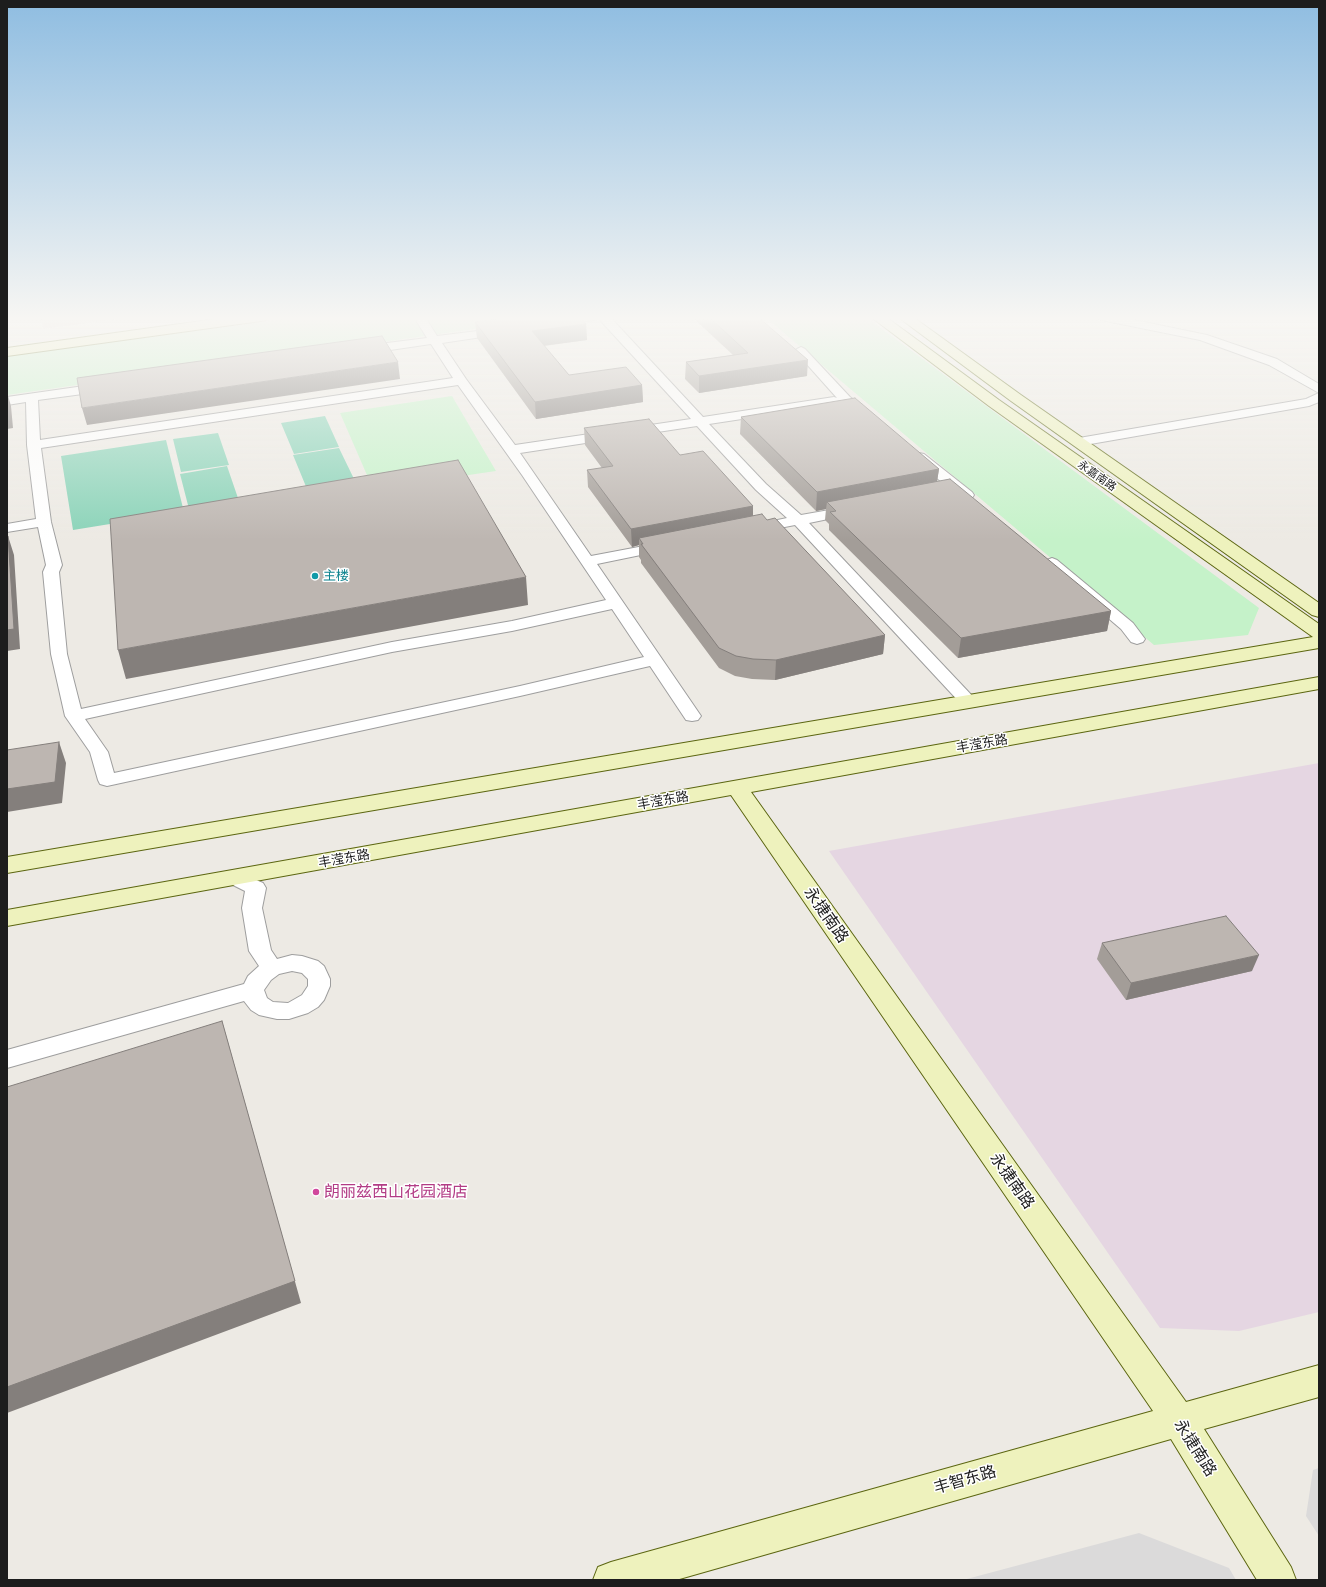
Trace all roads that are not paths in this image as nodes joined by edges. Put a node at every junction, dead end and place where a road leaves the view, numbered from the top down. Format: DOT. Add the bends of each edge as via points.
graph roads {
  1 [pos="76,391"];
  2 [pos="388,391"];
  3 [pos="469,391"];
  4 [pos="671,391"];
  5 [pos="838,391"];
  6 [pos="978,391"];
  7 [pos="1008,391"];
  8 [pos="1319,397"];
  9 [pos="32,398"];
  10 [pos="846,400"];
  11 [pos="7,401"];
  12 [pos="699,422"];
  13 [pos="877,424"];
  14 [pos="1079,442"];
  15 [pos="34,445"];
  16 [pos="908,449"];
  17 [pos="511,450"];
  18 [pos="958,489"];
  19 [pos="943,492"];
  20 [pos="977,504"];
  21 [pos="867,507"];
  22 [pos="798,520"];
  23 [pos="44,522"];
  24 [pos="7,528"];
  25 [pos="743,531"];
  26 [pos="681,543"];
  27 [pos="1039,553"];
  28 [pos="588,561"];
  29 [pos="616,603"];
  30 [pos="1319,611"];
  31 [pos="1319,633"];
  32 [pos="1137,639"];
  33 [pos="1319,642"];
  34 [pos="655,660"];
  35 [pos="1319,683"];
  36 [pos="969,702"];
  37 [pos="74,716"];
  38 [pos="692,716"];
  39 [pos="737,788"];
  40 [pos="7,865"];
  41 [pos="236,878"];
  42 [pos="7,918"];
  43 [pos="272,968"];
  44 [pos="253,990"];
  45 [pos="7,1059"];
  46 [pos="1319,1381"];
  47 [pos="1179,1420"];
  48 [pos="611,1580"];
  49 [pos="1278,1580"];
  1 -- 9 [label="street"];
  2 -- 15 [label="street"];
  3 -- 17 [label="street"];
  4 -- 12 [label="street"];
  5 -- 10 [label="street"];
  6 -- 31 [label="street, 永嘉南路"];
  7 -- 14 [label="street, 永嘉南路"];
  8 -- 14 [label="street" via="1309,402"];
  9 -- 11 [label="street"];
  9 -- 15 [label="street"];
  10 -- 12 [label="street"];
  10 -- 13 [label="street"];
  12 -- 17 [label="street"];
  12 -- 22 [label="street" via="761,487"];
  14 -- 30 [label="street, 永嘉南路"];
  15 -- 23 [label="street"];
  16 -- 18 [label="street"];
  17 -- 28 [label="street"];
  18 -- 19 [label="street"];
  18 -- 20 [label="street"];
  21 -- 22 [label="street"];
  22 -- 25 [label="street"];
  22 -- 36 [label="street"];
  23 -- 24 [label="street"];
  23 -- 37 [label="street" via="54,565 51,572 59,654"];
  26 -- 28 [label="street"];
  27 -- 32 [label="street" via="1102,603"];
  28 -- 29 [label="street"];
  29 -- 34 [label="street"];
  29 -- 37 [label="street" via="512,626 392,647"];
  33 -- 36 [label="street"];
  34 -- 37 [label="street" via="107,780 99,752"];
  34 -- 38 [label="street"];
  35 -- 39 [label="street, 丰滢东路"];
  36 -- 40 [label="street"];
  39 -- 41 [label="street, 丰滢东路"];
  39 -- 47 [label="street, 永捷南路"];
  41 -- 42 [label="street, 丰滢东路"];
  41 -- 43 [label="street" via="256,888 252,908 260,951"];
  43 -- 44 [label="street" via="256,982"];
  43 -- 44 [label="street" via="292,963 310,967 319,979 316,994 300,1007 289,1011 277,1011 259,1004 254,998"];
  44 -- 45 [label="street"];
  46 -- 47 [label="street, 丰智东路"];
  47 -- 48 [label="street, 丰智东路"];
  47 -- 49 [label="street, 永捷南路"];
}
